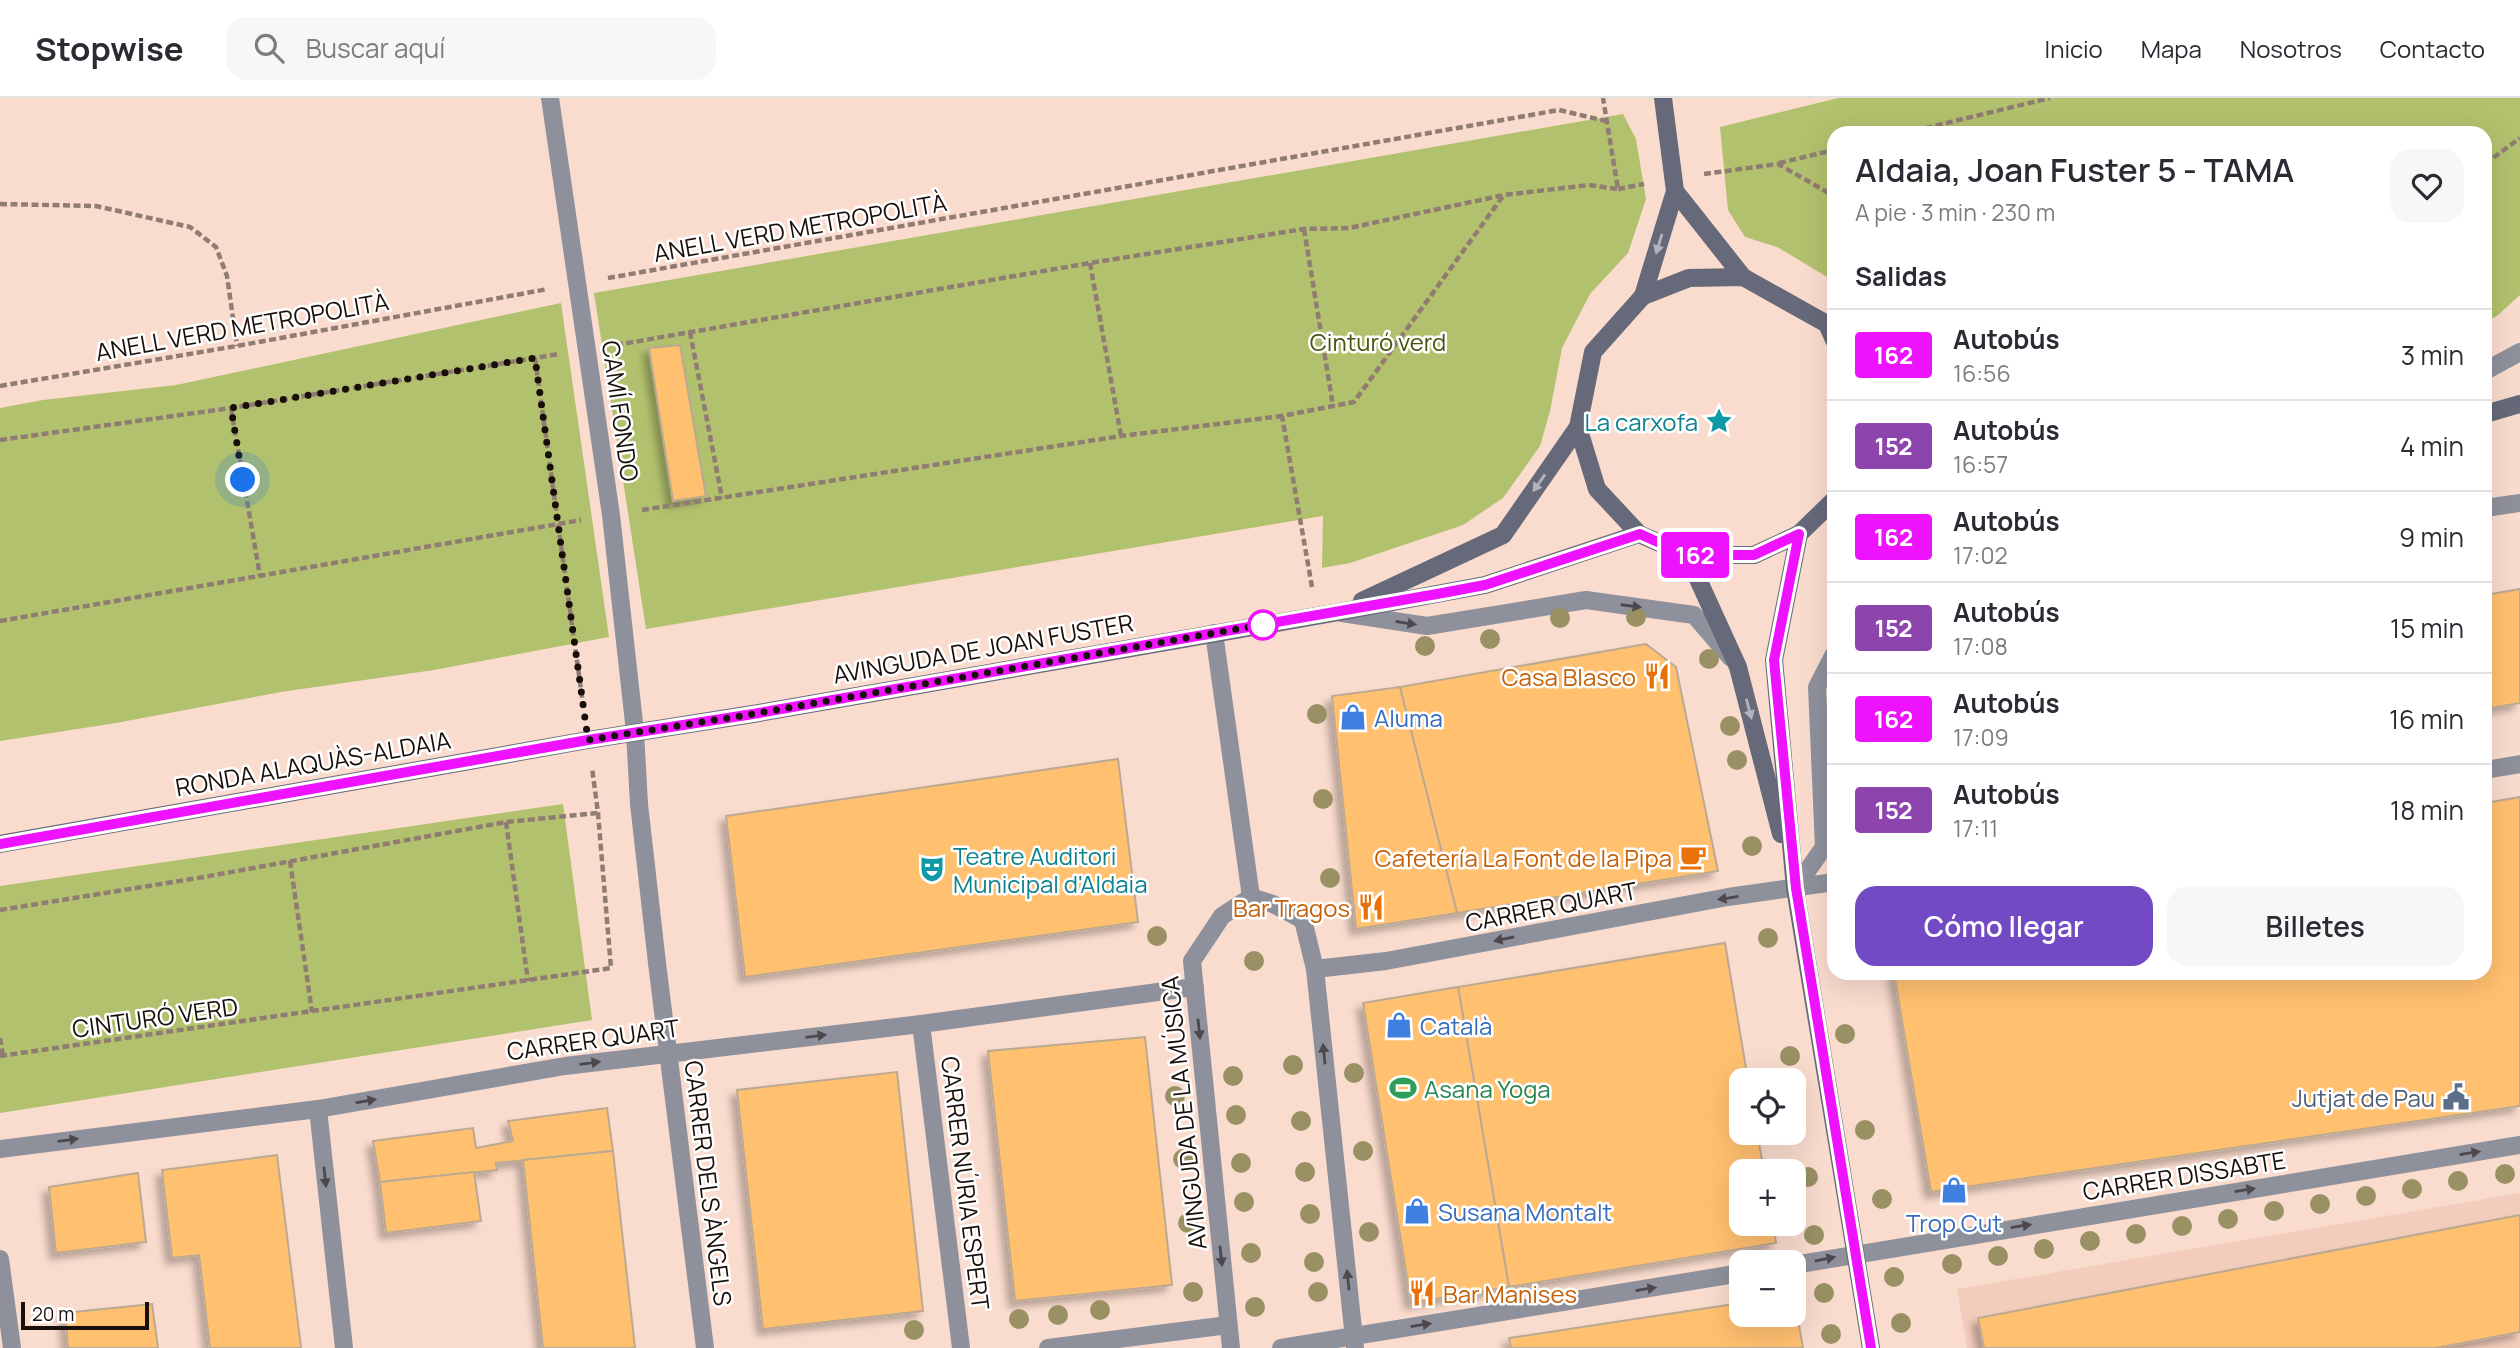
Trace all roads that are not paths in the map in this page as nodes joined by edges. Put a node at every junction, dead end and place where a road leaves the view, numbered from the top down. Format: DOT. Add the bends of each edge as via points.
graph roads {
  1 [pos="550,98"];
  2 [pos="1663,98"];
  3 [pos="1675,185"];
  4 [pos="1743,277"];
  5 [pos="1643,296"];
  6 [pos="1827,324"];
  7 [pos="2520,352"];
  8 [pos="2492,366"];
  9 [pos="2520,404"];
  10 [pos="2492,412"];
  11 [pos="1578,427"];
  12 [pos="2520,503"];
  13 [pos="1827,507"];
  14 [pos="2492,507"];
  15 [pos="1640,534"];
  16 [pos="1799,534"];
  17 [pos="1686,555"];
  18 [pos="1339,612"];
  19 [pos="1214,633"];
  20 [pos="1738,667"];
  21 [pos="1827,667"];
  22 [pos="635,732"];
  23 [pos="2520,764"];
  24 [pos="2492,769"];
  25 [pos="0,844"];
  26 [pos="1827,883"];
  27 [pos="1796,888"];
  28 [pos="1251,897"];
  29 [pos="1315,969"];
  30 [pos="1195,987"];
  31 [pos="921,1024"];
  32 [pos="668,1053"];
  33 [pos="318,1109"];
  34 [pos="2520,1145"];
  35 [pos="0,1149"];
  36 [pos="1857,1253"];
  37 [pos="0,1259"];
  38 [pos="1806,1263"];
  39 [pos="1729,1275"];
  40 [pos="1228,1325"];
  41 [pos="1355,1342"];
  42 [pos="12,1348"];
  43 [pos="344,1348"];
  44 [pos="705,1348"];
  45 [pos="961,1348"];
  46 [pos="1048,1348"];
  47 [pos="1231,1348"];
  48 [pos="1281,1348"];
  49 [pos="1871,1348"];
  1 -- 22 [label="street, CAMÍ FONDO" via="611,515"];
  2 -- 3 [label="street"];
  3 -- 4 [label="street"];
  3 -- 5 [label="street, one-way"];
  4 -- 5 [label="street" via="1689,278"];
  4 -- 6 [label="street"];
  5 -- 11 [label="street" via="1593,352"];
  7 -- 8 [label="street"];
  9 -- 10 [label="street"];
  11 -- 15 [label="street" via="1597,489"];
  11 -- 18 [label="street, AVINGUDA DE JOAN FUSTER, one-way" via="1503,535"];
  12 -- 14 [label="street"];
  13 -- 16 [label="street"];
  15 -- 17 [label="street"];
  15 -- 18 [label="street, AVINGUDA DE JOAN FUSTER" via="1485,585"];
  16 -- 17 [label="street" via="1754,555"];
  16 -- 27 [label="street" via="1774,660"];
  17 -- 20 [label="street"];
  18 -- 19 [label="street, AVINGUDA DE JOAN FUSTER"];
  18 -- 20 [label="street, AVINGUDA DE JOAN FUSTER, one-way" via="1427,626 1586,600 1694,615"];
  19 -- 22 [label="street, AVINGUDA DE JOAN FUSTER"];
  19 -- 28 [label="street"];
  20 -- 27 [label="street, one-way"];
  21 -- 27 [label="street" via="1816,687 1824,847"];
  22 -- 25 [label="street, RONDA ALAQUÀS-ALDAIA"];
  22 -- 32 [label="street, CARRER DELS ÀNGELS"];
  23 -- 24 [label="street"];
  26 -- 27 [label="street, CARRER QUART"];
  27 -- 29 [label="street, CARRER QUART, one-way" via="1386,961"];
  27 -- 36 [label="street"];
  28 -- 29 [label="street" via="1303,920"];
  28 -- 30 [label="street, AVINGUDA DE LA MÚSICA" via="1222,916 1192,961"];
  41 -- 29 [label="street, one-way"];
  30 -- 31 [label="street, CARRER QUART"];
  30 -- 40 [label="street, AVINGUDA DE LA MÚSICA, one-way"];
  32 -- 31 [label="street, CARRER QUART, one-way"];
  31 -- 45 [label="street, CARRER NÚRIA ESPERT"];
  33 -- 32 [label="street, CARRER QUART, one-way"];
  32 -- 44 [label="street, CARRER DELS ÀNGELS"];
  35 -- 33 [label="street, CARRER QUART, one-way"];
  33 -- 43 [label="street, one-way"];
  36 -- 34 [label="street, CARRER DISSABTE, one-way"];
  38 -- 36 [label="street, CARRER DISSABTE, one-way"];
  36 -- 49 [label="street"];
  37 -- 42 [label="street"];
  41 -- 39 [label="street, one-way"];
  40 -- 46 [label="street"];
  40 -- 47 [label="street, AVINGUDA DE LA MÚSICA"];
  41 -- 48 [label="street"];
}
